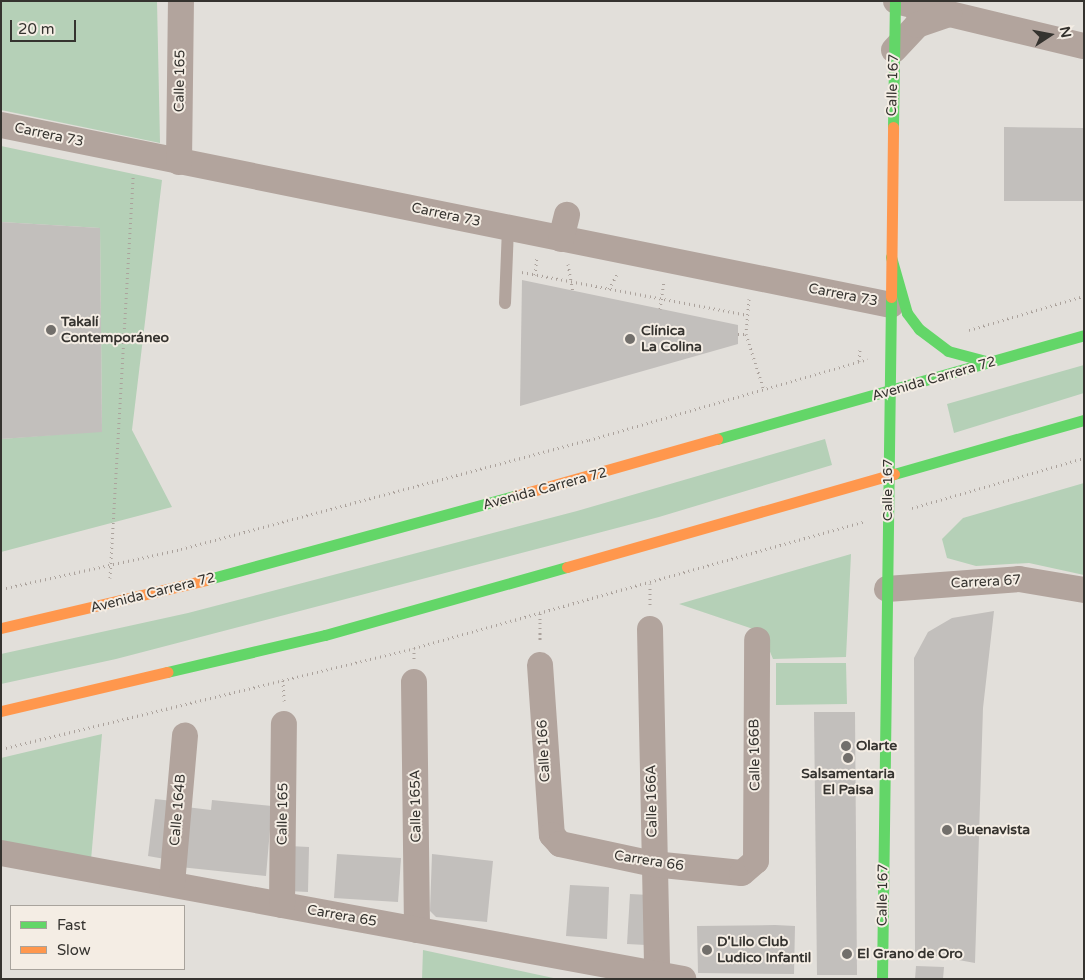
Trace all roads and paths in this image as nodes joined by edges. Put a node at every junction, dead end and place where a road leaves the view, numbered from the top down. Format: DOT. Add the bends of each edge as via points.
graph roads {
  1 [pos="181,1"];
  2 [pos="895,1"];
  3 [pos="949,14"];
  4 [pos="1084,46"];
  5 [pos="894,50"];
  6 [pos="1,125"];
  7 [pos="135,152"];
  8 [pos="179,162"];
  9 [pos="508,228"];
  10 [pos="558,239"];
  11 [pos="891,257"];
  12 [pos="621,265"];
  13 [pos="522,272"];
  14 [pos="666,274"];
  15 [pos="535,275"];
  16 [pos="571,282"];
  17 [pos="609,289"];
  18 [pos="573,291"];
  19 [pos="749,291"];
  20 [pos="1084,296"];
  21 [pos="662,299"];
  22 [pos="505,304"];
  23 [pos="891,305"];
  24 [pos="660,309"];
  25 [pos="748,315"];
  26 [pos="738,334"];
  27 [pos="746,334"];
  28 [pos="1084,335"];
  29 [pos="930,342"];
  30 [pos="860,349"];
  31 [pos="890,352"];
  32 [pos="860,361"];
  33 [pos="990,362"];
  34 [pos="764,390"];
  35 [pos="890,392"];
  36 [pos="1084,420"];
  37 [pos="1084,458"];
  38 [pos="888,477"];
  39 [pos="888,515"];
  40 [pos="111,565"];
  41 [pos="1,589"];
  42 [pos="887,589"];
  43 [pos="1084,590"];
  44 [pos="108,605"];
  45 [pos="1,628"];
  46 [pos="650,628"];
  47 [pos="757,640"];
  48 [pos="540,665"];
  49 [pos="414,682"];
  50 [pos="1,711"];
  51 [pos="284,724"];
  52 [pos="185,736"];
  53 [pos="1,749"];
  54 [pos="552,836"];
  55 [pos="1,853"];
  56 [pos="653,864"];
  57 [pos="750,869"];
  58 [pos="172,884"];
  59 [pos="282,905"];
  60 [pos="417,930"];
  61 [pos="657,974"];
  62 [pos="683,979"];
  63 [pos="882,979"];
  1 -- 8 [label="street, Calle 165"];
  2 -- 3 [label="street"];
  2 -- 5 [label="main road, Calle 167"];
  3 -- 4 [label="street"];
  3 -- 5 [label="street" via="918,25"];
  5 -- 11 [label="main road, Calle 167"];
  6 -- 7 [label="street, Carrera 73"];
  7 -- 8 [label="street, Carrera 73"];
  7 -- 40 [label="path"];
  8 -- 9 [label="street, Carrera 73"];
  9 -- 10 [label="street, Carrera 73"];
  9 -- 22 [label="lane"];
  10 -- 15 [label="path"];
  10 -- 16 [label="path"];
  10 -- 23 [label="street, Carrera 73"];
  11 -- 23 [label="main road, Calle 167"];
  11 -- 29 [label="main road" via="908,313"];
  12 -- 17 [label="path"];
  13 -- 15 [label="path"];
  14 -- 21 [label="path"];
  15 -- 16 [label="path"];
  16 -- 17 [label="path"];
  16 -- 18 [label="path"];
  17 -- 21 [label="path"];
  19 -- 25 [label="path"];
  20 -- 29 [label="path"];
  21 -- 24 [label="path"];
  21 -- 25 [label="path"];
  23 -- 31 [label="main road, Calle 167"];
  25 -- 27 [label="path"];
  26 -- 27 [label="path"];
  27 -- 34 [label="path"];
  28 -- 33 [label="main road, Avenida Carrera 72"];
  29 -- 33 [label="main road" via="963,357"];
  30 -- 32 [label="path"];
  31 -- 32 [label="path"];
  31 -- 35 [label="main road, Calle 167"];
  32 -- 34 [label="path"];
  33 -- 35 [label="main road, Avenida Carrera 72"];
  34 -- 40 [label="path"];
  35 -- 38 [label="main road, Calle 167"];
  35 -- 44 [label="main road, Avenida Carrera 72" via="630,466"];
  36 -- 38 [label="main road"];
  37 -- 39 [label="path"];
  38 -- 39 [label="main road, Calle 167"];
  38 -- 50 [label="main road" via="325,635"];
  39 -- 42 [label="main road, Calle 167"];
  39 -- 53 [label="path" via="414,648"];
  40 -- 41 [label="path"];
  40 -- 44 [label="path"];
  42 -- 43 [label="street, Carrera 67" via="1019,578"];
  42 -- 63 [label="main road, Calle 167"];
  44 -- 45 [label="main road, Avenida Carrera 72"];
  46 -- 56 [label="street, Calle 166A"];
  47 -- 57 [label="street, Calle 166B" via="756,861"];
  48 -- 54 [label="street, Calle 166"];
  49 -- 60 [label="street, Calle 165A"];
  51 -- 59 [label="street, Calle 165"];
  52 -- 58 [label="street, Calle 164B"];
  54 -- 56 [label="street, Carrera 66" via="560,844"];
  55 -- 58 [label="street, Carrera 65"];
  56 -- 57 [label="street, Carrera 66" via="742,873"];
  56 -- 61 [label="street, Calle 166A"];
  58 -- 59 [label="street, Carrera 65"];
  59 -- 60 [label="street, Carrera 65"];
  60 -- 61 [label="street, Carrera 65"];
  61 -- 62 [label="street, Carrera 65"];
}
